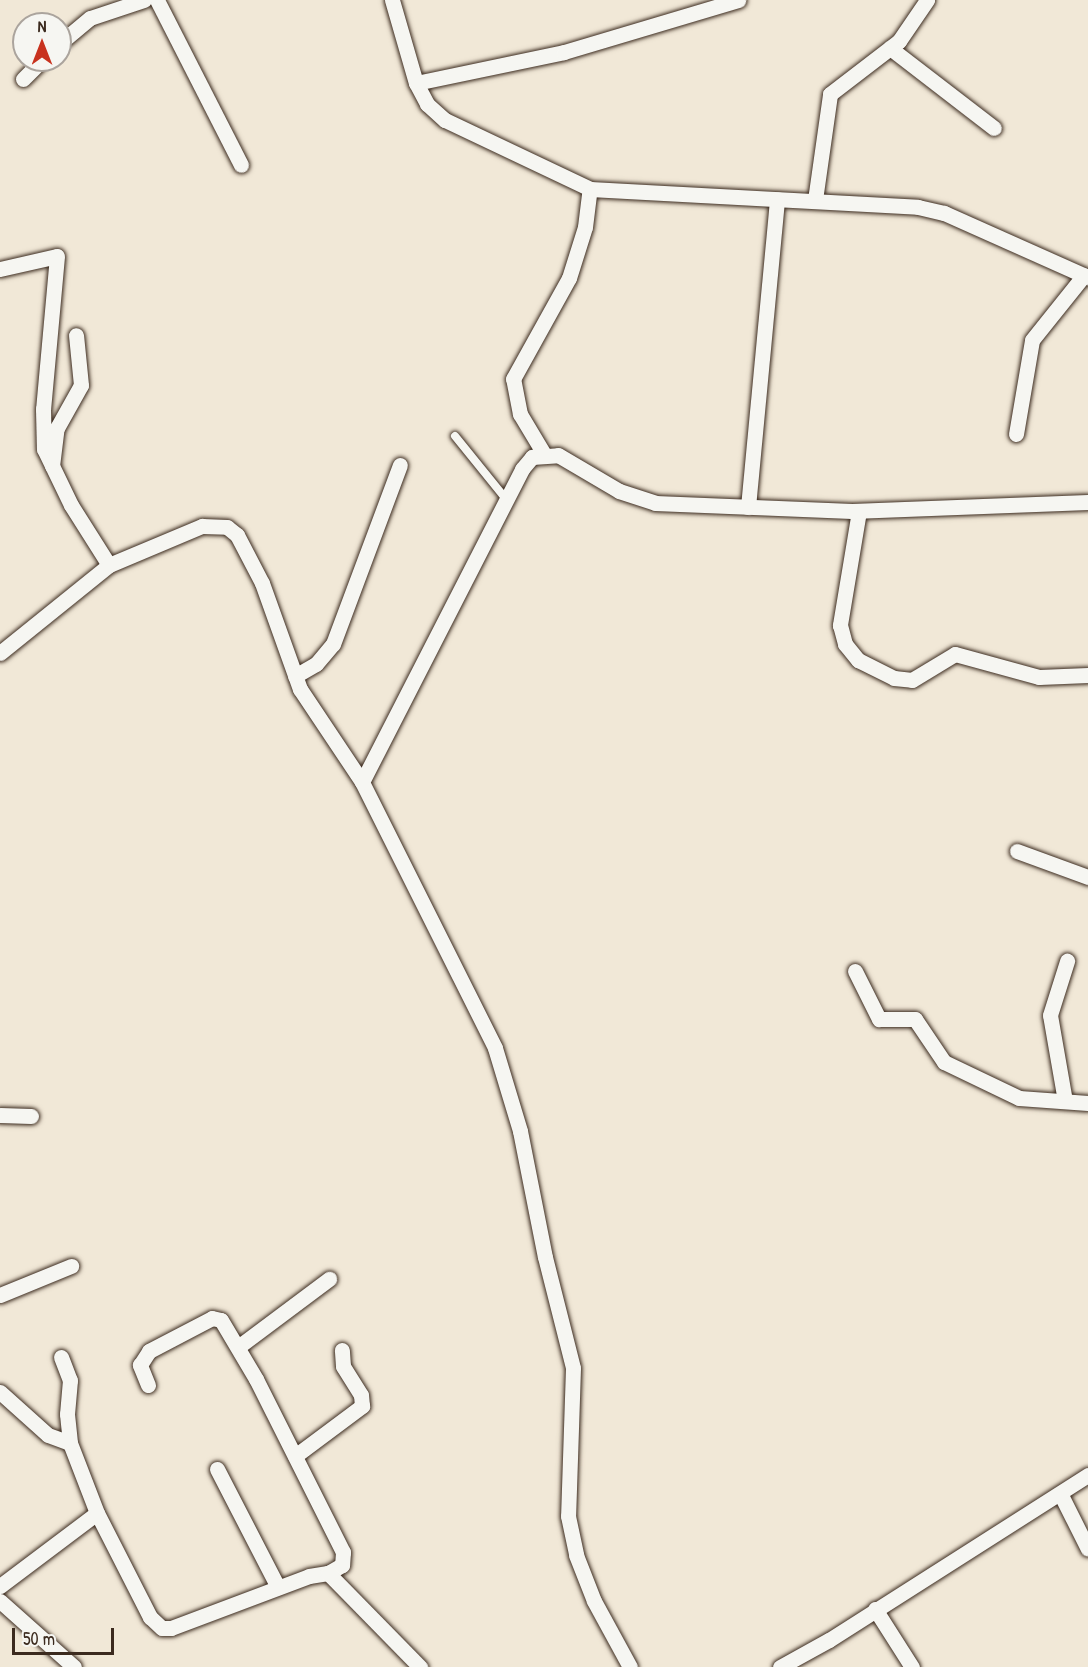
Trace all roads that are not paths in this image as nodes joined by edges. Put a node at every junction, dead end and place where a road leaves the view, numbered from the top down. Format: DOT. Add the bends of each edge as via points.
graph roads {
  1 [pos="141,0"];
  2 [pos="157,0"];
  3 [pos="392,0"];
  4 [pos="738,0"];
  5 [pos="927,0"];
  6 [pos="72,33"];
  7 [pos="891,48"];
  8 [pos="29,72"];
  9 [pos="22,79"];
  10 [pos="416,83"];
  11 [pos="994,128"];
  12 [pos="241,165"];
  13 [pos="590,189"];
  14 [pos="777,199"];
  15 [pos="815,200"];
  16 [pos="0,269"];
  17 [pos="1086,276"];
  18 [pos="76,334"];
  19 [pos="1016,434"];
  20 [pos="455,435"];
  21 [pos="544,454"];
  22 [pos="400,465"];
  23 [pos="52,470"];
  24 [pos="506,499"];
  25 [pos="1088,502"];
  26 [pos="748,507"];
  27 [pos="859,511"];
  28 [pos="109,565"];
  29 [pos="0,652"];
  30 [pos="1088,675"];
  31 [pos="295,676"];
  32 [pos="362,782"];
  33 [pos="1017,851"];
  34 [pos="1088,877"];
  35 [pos="1067,961"];
  36 [pos="855,971"];
  37 [pos="1065,1101"];
  38 [pos="1088,1103"];
  39 [pos="0,1115"];
  40 [pos="31,1116"];
  41 [pos="71,1266"];
  42 [pos="329,1279"];
  43 [pos="0,1295"];
  44 [pos="238,1347"];
  45 [pos="342,1350"];
  46 [pos="61,1357"];
  47 [pos="148,1385"];
  48 [pos="0,1392"];
  49 [pos="70,1443"];
  50 [pos="295,1456"];
  51 [pos="217,1469"];
  52 [pos="1088,1475"];
  53 [pos="1061,1495"];
  54 [pos="97,1513"];
  55 [pos="1088,1549"];
  56 [pos="328,1573"];
  57 [pos="0,1586"];
  58 [pos="278,1587"];
  59 [pos="0,1601"];
  60 [pos="875,1609"];
  61 [pos="785,1666"];
  62 [pos="74,1667"];
  63 [pos="420,1667"];
  64 [pos="630,1667"];
  65 [pos="912,1667"];
  1 -- 6 [label="street" via="90,18"];
  2 -- 12 [label="street"];
  3 -- 10 [label="street"];
  4 -- 10 [label="street" via="564,52"];
  5 -- 7 [label="street"];
  7 -- 11 [label="street"];
  7 -- 15 [label="street" via="830,94"];
  8 -- 9 [label="street"];
  10 -- 13 [label="street" via="427,104 445,120"];
  13 -- 14 [label="street"];
  13 -- 21 [label="street" via="582,237 569,278 513,379 520,414"];
  14 -- 15 [label="street"];
  14 -- 26 [label="street"];
  15 -- 17 [label="street" via="891,203 944,213"];
  16 -- 23 [label="street" via="57,256 42,430"];
  17 -- 19 [label="street" via="1032,340"];
  18 -- 23 [label="street" via="81,386 57,428"];
  20 -- 24 [label="lane"];
  21 -- 24 [label="street" via="532,458 522,469"];
  21 -- 26 [label="street" via="575,462 635,499"];
  22 -- 31 [label="street" via="333,644 321,660"];
  23 -- 28 [label="street"];
  24 -- 32 [label="street"];
  25 -- 27 [label="street"];
  26 -- 27 [label="street"];
  27 -- 30 [label="street" via="840,625 845,644 858,660 872,670 903,679 929,672 955,654 1039,677"];
  28 -- 29 [label="street"];
  28 -- 31 [label="street" via="202,526 227,527 237,535 262,583"];
  31 -- 32 [label="street"];
  32 -- 64 [label="street" via="479,1011 508,1087 573,1368 568,1516 576,1555 594,1601"];
  33 -- 34 [label="street"];
  35 -- 37 [label="street" via="1050,1015"];
  36 -- 37 [label="street" via="879,1019 915,1019 944,1062 1018,1098"];
  37 -- 38 [label="street"];
  39 -- 40 [label="street"];
  41 -- 43 [label="street"];
  42 -- 44 [label="street"];
  44 -- 47 [label="street" via="222,1320 212,1318 142,1357 140,1365"];
  44 -- 50 [label="street"];
  45 -- 50 [label="street" via="343,1366 361,1395 362,1406"];
  46 -- 49 [label="street" via="70,1380"];
  48 -- 49 [label="street" via="48,1435"];
  49 -- 54 [label="street"];
  50 -- 56 [label="street" via="344,1557 342,1565"];
  51 -- 58 [label="street"];
  52 -- 53 [label="street"];
  53 -- 55 [label="street"];
  53 -- 60 [label="street"];
  54 -- 57 [label="street"];
  54 -- 58 [label="street" via="150,1617 162,1628"];
  56 -- 58 [label="street"];
  56 -- 63 [label="street"];
  59 -- 62 [label="street"];
  60 -- 61 [label="street"];
  60 -- 65 [label="street"];
}
